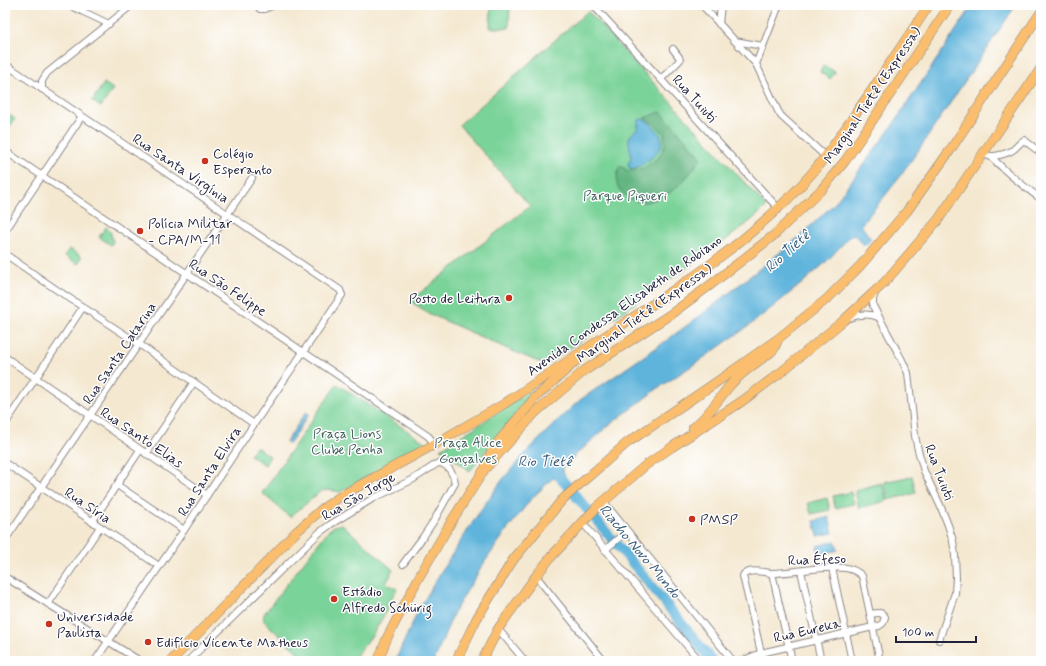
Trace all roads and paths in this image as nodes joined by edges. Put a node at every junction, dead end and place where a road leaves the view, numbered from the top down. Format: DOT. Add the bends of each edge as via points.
graph roads {
  1 [pos="69,5"];
  2 [pos="256,5"];
  3 [pos="274,5"];
  4 [pos="702,5"];
  5 [pos="721,5"];
  6 [pos="779,5"];
  7 [pos="929,5"];
  8 [pos="950,5"];
  9 [pos="129,6"];
  10 [pos="596,6"];
  11 [pos="1041,12"];
  12 [pos="109,24"];
  13 [pos="719,24"];
  14 [pos="734,40"];
  15 [pos="763,46"];
  16 [pos="673,50"];
  17 [pos="5,64"];
  18 [pos="756,64"];
  19 [pos="1041,68"];
  20 [pos="661,79"];
  21 [pos="42,89"];
  22 [pos="82,116"];
  23 [pos="5,151"];
  24 [pos="1041,153"];
  25 [pos="986,155"];
  26 [pos="826,156"];
  27 [pos="42,176"];
  28 [pos="252,178"];
  29 [pos="1041,199"];
  30 [pos="778,208"];
  31 [pos="228,214"];
  32 [pos="5,231"];
  33 [pos="5,254"];
  34 [pos="187,274"];
  35 [pos="876,291"];
  36 [pos="342,293"];
  37 [pos="82,307"];
  38 [pos="878,317"];
  39 [pos="843,321"];
  40 [pos="619,326"];
  41 [pos="779,338"];
  42 [pos="139,344"];
  43 [pos="304,352"];
  44 [pos="5,357"];
  45 [pos="35,378"];
  46 [pos="194,382"];
  47 [pos="90,416"];
  48 [pos="5,424"];
  49 [pos="254,424"];
  50 [pos="435,444"];
  51 [pos="672,447"];
  52 [pos="143,452"];
  53 [pos="5,463"];
  54 [pos="484,470"];
  55 [pos="117,485"];
  56 [pos="41,488"];
  57 [pos="207,495"];
  58 [pos="600,504"];
  59 [pos="584,520"];
  60 [pos="92,522"];
  61 [pos="100,527"];
  62 [pos="184,530"];
  63 [pos="627,531"];
  64 [pos="5,540"];
  65 [pos="605,550"];
  66 [pos="403,564"];
  67 [pos="159,566"];
  68 [pos="832,568"];
  69 [pos="801,571"];
  70 [pos="772,573"];
  71 [pos="536,576"];
  72 [pos="5,577"];
  73 [pos="48,604"];
  74 [pos="870,614"];
  75 [pos="876,626"];
  76 [pos="498,629"];
  77 [pos="846,634"];
  78 [pos="816,640"];
  79 [pos="939,640"];
  80 [pos="108,641"];
  81 [pos="788,646"];
  82 [pos="761,653"];
  83 [pos="94,661"];
  84 [pos="140,661"];
  85 [pos="171,661"];
  86 [pos="188,661"];
  87 [pos="378,661"];
  88 [pos="456,661"];
  89 [pos="482,661"];
  90 [pos="525,661"];
  91 [pos="604,661"];
  92 [pos="700,661"];
  93 [pos="733,661"];
  94 [pos="742,661"];
  95 [pos="763,661"];
  96 [pos="792,661"];
  97 [pos="820,661"];
  98 [pos="852,661"];
  99 [pos="880,661"];
  1 -- 12 [label="street"];
  2 -- 3 [label="street" via="260,9"];
  4 -- 13 [label="street"];
  5 -- 13 [label="street"];
  6 -- 15 [label="street"];
  7 -- 26 [label="highway, Avenida Condessa Elisabeth de Robiano"];
  8 -- 54 [label="highway, Marginal Tietê (Expressa)" via="845,161 822,189 773,236 709,286 584,371 536,413"];
  9 -- 12 [label="street"];
  10 -- 20 [label="street, Rua Tuiuti"];
  11 -- 41 [label="highway" via="951,150 907,211 860,266 828,298"];
  12 -- 21 [label="street" via="47,73 42,81"];
  13 -- 14 [label="street"];
  14 -- 15 [label="street"];
  14 -- 18 [label="street"];
  15 -- 18 [label="street"];
  16 -- 20 [label="street" via="680,60"];
  17 -- 21 [label="street, Rua Santa Virgínia"];
  18 -- 26 [label="street" via="781,116"];
  19 -- 25 [label="highway"];
  20 -- 30 [label="street, Rua Tuiuti"];
  21 -- 22 [label="street, Rua Santa Virgínia"];
  22 -- 27 [label="street"];
  22 -- 31 [label="street, Rua Santa Virgínia"];
  23 -- 27 [label="street, Rua São Felippe"];
  24 -- 25 [label="street" via="1024,140 1009,152 996,156"];
  25 -- 29 [label="street"];
  25 -- 35 [label="highway" via="938,220"];
  26 -- 30 [label="highway, Avenida Condessa Elisabeth de Robiano"];
  27 -- 32 [label="street"];
  27 -- 34 [label="street, Rua São Felippe"];
  28 -- 31 [label="street, Rua Santa Catarina"];
  30 -- 40 [label="highway, Avenida Condessa Elisabeth de Robiano" via="721,257"];
  31 -- 34 [label="street, Rua Santa Catarina"];
  31 -- 36 [label="street, Rua Santa Virgínia"];
  33 -- 37 [label="street"];
  34 -- 42 [label="street, Rua Santa Catarina"];
  34 -- 43 [label="street, Rua São Felippe"];
  35 -- 38 [label="street, Rua Tuiuti" via="872,302"];
  35 -- 39 [label="highway"];
  36 -- 43 [label="street, Rua Santa Elvira"];
  37 -- 42 [label="street"];
  37 -- 45 [label="street"];
  38 -- 39 [label="street" via="866,314"];
  38 -- 79 [label="street, Rua Tuiuti" via="908,372 918,450 953,541 955,593"];
  39 -- 51 [label="highway" via="741,402"];
  40 -- 50 [label="highway, Avenida Condessa Elisabeth de Robiano" via="504,404"];
  40 -- 54 [label="highway" via="616,332 580,358 536,398 494,447"];
  41 -- 51 [label="highway" via="774,349 732,383 708,414 674,442"];
  41 -- 88 [label="highway" via="627,443 562,500 512,560 477,618"];
  42 -- 46 [label="street"];
  42 -- 47 [label="street, Rua Santa Catarina"];
  43 -- 49 [label="street, Rua Santa Elvira"];
  43 -- 50 [label="street, Rua São Felippe" via="428,436"];
  44 -- 45 [label="street, Rua Santo Elias"];
  45 -- 47 [label="street, Rua Santo Elias"];
  45 -- 48 [label="street"];
  46 -- 49 [label="street"];
  46 -- 52 [label="street"];
  47 -- 52 [label="street, Rua Santo Elias"];
  47 -- 56 [label="street, Rua Santa Catarina"];
  49 -- 57 [label="street, Rua Santa Elvira"];
  50 -- 85 [label="highway, Avenida Condessa Elisabeth de Robiano" via="322,509 296,532"];
  51 -- 58 [label="highway"];
  52 -- 55 [label="street"];
  52 -- 57 [label="street, Rua Santo Elias"];
  53 -- 56 [label="street, Rua Síria"];
  54 -- 87 [label="highway, Marginal Tietê (Expressa)" via="450,522 419,577 387,638"];
  55 -- 60 [label="street"];
  55 -- 62 [label="street"];
  56 -- 60 [label="street, Rua Síria"];
  56 -- 64 [label="street, Rua Santa Catarina"];
  57 -- 62 [label="street, Rua Santa Elvira"];
  58 -- 59 [label="highway"];
  58 -- 63 [label="street"];
  59 -- 65 [label="street"];
  59 -- 71 [label="highway"];
  60 -- 61 [label="street, Rua Síria"];
  61 -- 67 [label="street, Rua Síria"];
  61 -- 73 [label="street"];
  62 -- 67 [label="street, Rua Santa Elvira"];
  63 -- 65 [label="street"];
  63 -- 93 [label="street"];
  65 -- 92 [label="street"];
  66 -- 86 [label="street, Rua São Jorge" via="435,519 455,483 447,466 442,463 372,499 319,533"];
  67 -- 80 [label="street, Rua Santa Elvira"];
  68 -- 69 [label="street, Rua Éfeso"];
  68 -- 74 [label="street, Rua Éfeso" via="850,569 860,573"];
  68 -- 77 [label="street"];
  69 -- 70 [label="street, Rua Éfeso"];
  69 -- 78 [label="street"];
  70 -- 81 [label="street"];
  70 -- 82 [label="street, Rua Éfeso" via="750,571 743,576"];
  71 -- 76 [label="highway"];
  71 -- 91 [label="street"];
  72 -- 73 [label="street"];
  73 -- 80 [label="street"];
  74 -- 75 [label="street, Rua Éfeso"];
  74 -- 75 [label="street" via="879,612 884,616 884,622"];
  75 -- 77 [label="street, Rua Eureka"];
  75 -- 99 [label="street"];
  76 -- 89 [label="highway"];
  76 -- 90 [label="street"];
  77 -- 78 [label="street, Rua Eureka"];
  77 -- 98 [label="street"];
  78 -- 81 [label="street, Rua Eureka"];
  78 -- 97 [label="street"];
  80 -- 83 [label="street, Rua Santa Elvira"];
  80 -- 84 [label="street"];
  81 -- 82 [label="street, Rua Eureka"];
  81 -- 96 [label="street"];
  82 -- 94 [label="street, Rua Eureka"];
  82 -- 95 [label="street"];
}
